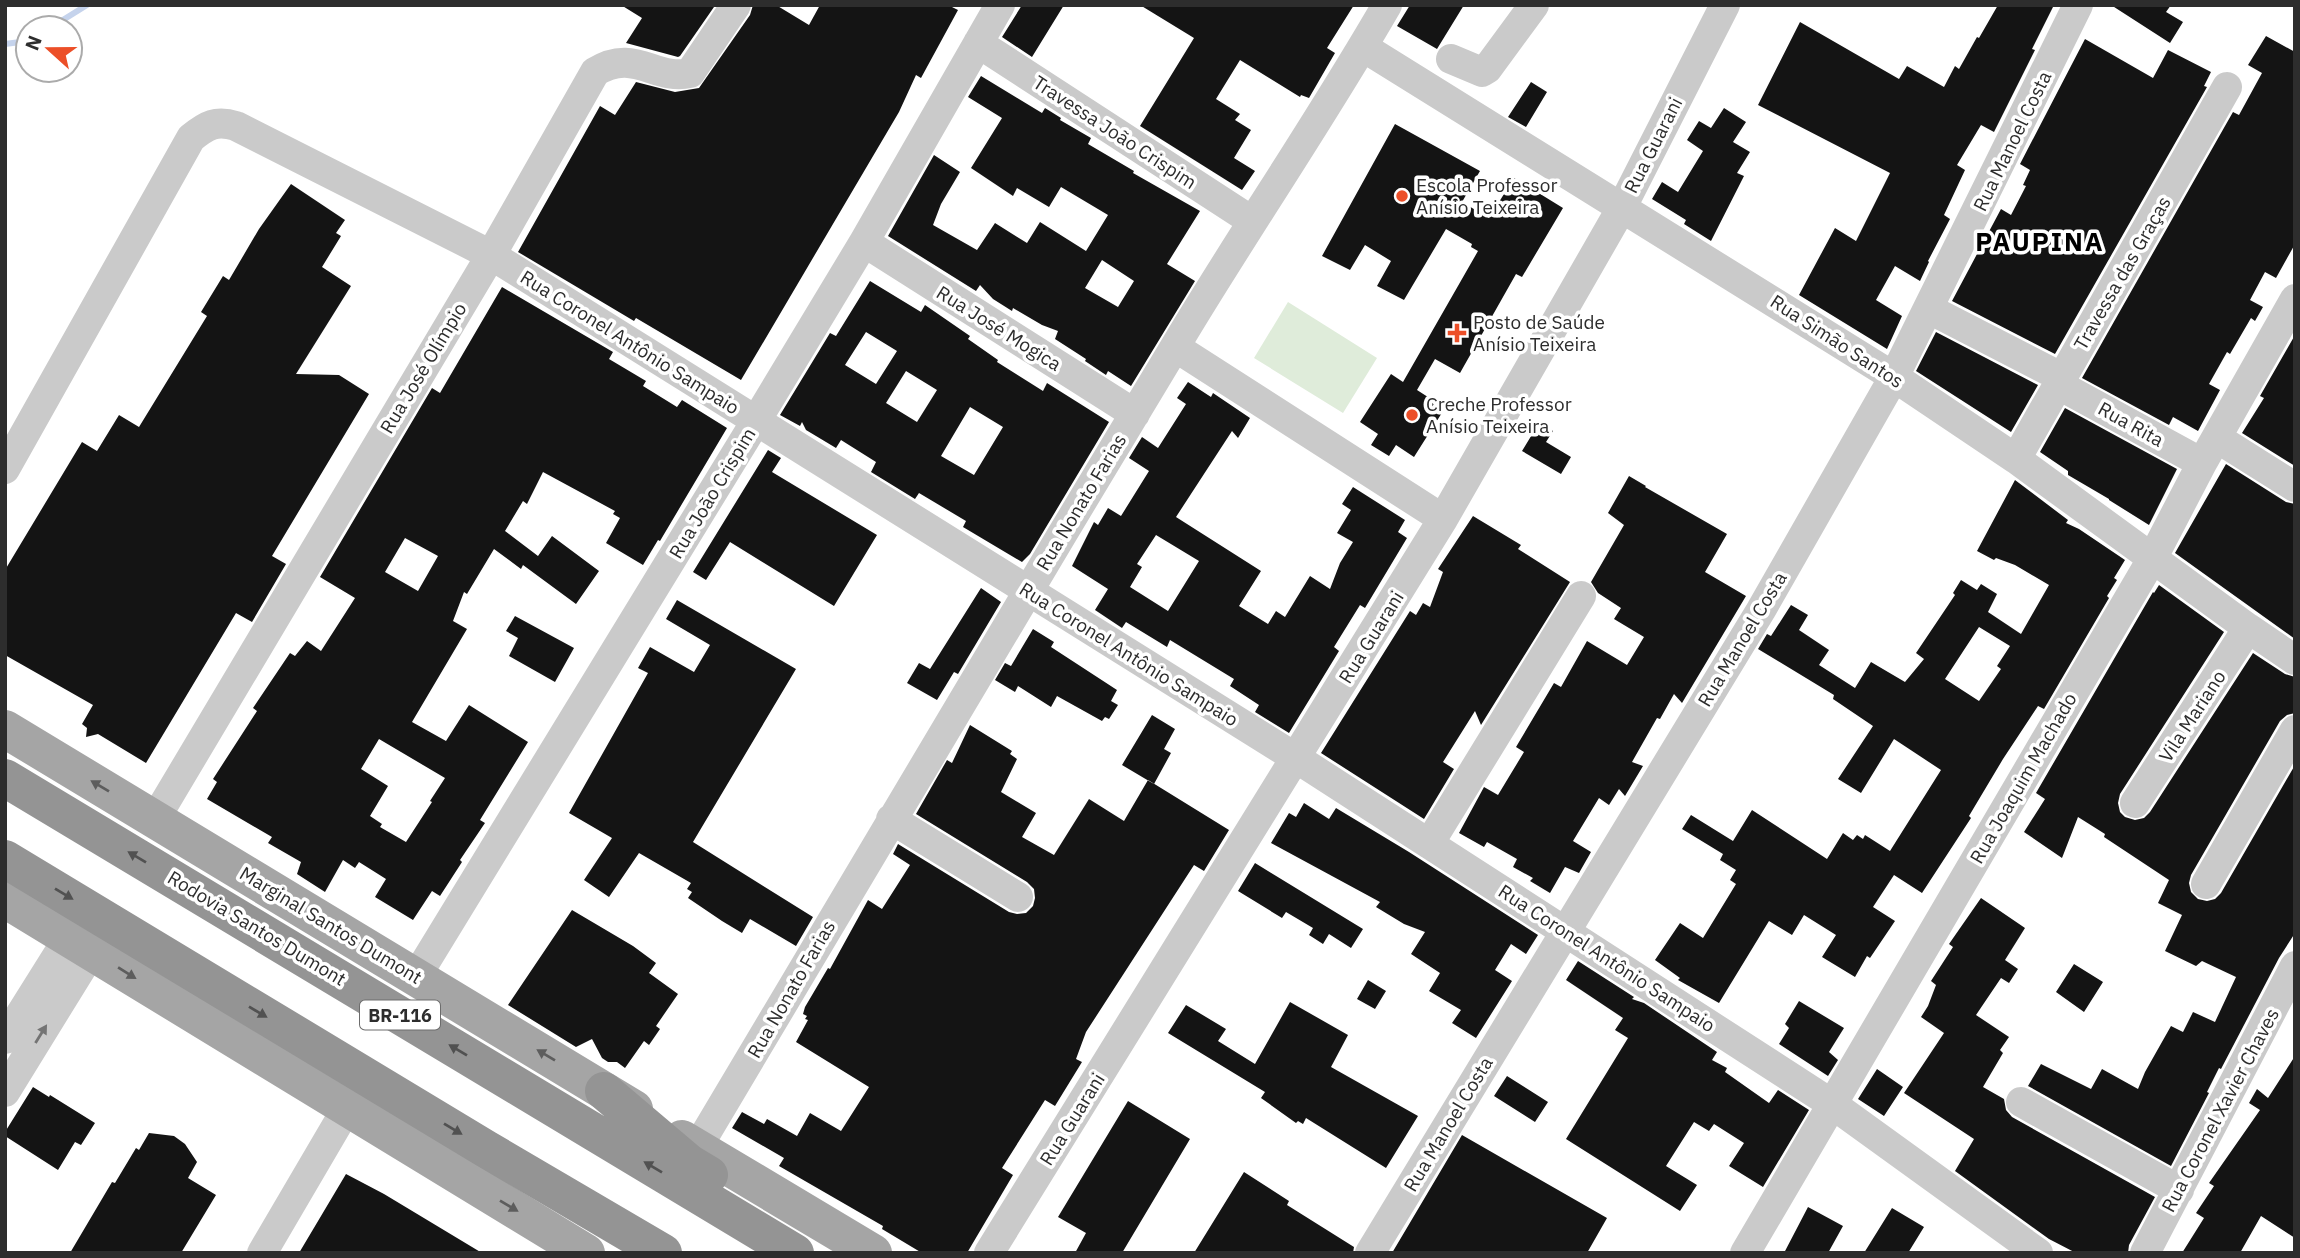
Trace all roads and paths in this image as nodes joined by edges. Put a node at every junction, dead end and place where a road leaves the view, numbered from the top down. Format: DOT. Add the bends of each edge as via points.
graph roads {
  1 [pos="736,5"];
  2 [pos="1000,5"];
  3 [pos="1387,5"];
  4 [pos="1534,5"];
  5 [pos="1725,5"];
  6 [pos="2078,5"];
  7 [pos="978,43"];
  8 [pos="1363,47"];
  9 [pos="1451,59"];
  10 [pos="2227,88"];
  11 [pos="1620,209"];
  12 [pos="1252,220"];
  13 [pos="864,242"];
  14 [pos="491,255"];
  15 [pos="2295,299"];
  16 [pos="1929,309"];
  17 [pos="1175,347"];
  18 [pos="1894,377"];
  19 [pos="2061,381"];
  20 [pos="1135,414"];
  21 [pos="756,421"];
  22 [pos="2210,451"];
  23 [pos="2016,459"];
  24 [pos="5,470"];
  25 [pos="2295,488"];
  26 [pos="1443,519"];
  27 [pos="2152,559"];
  28 [pos="1027,591"];
  29 [pos="1581,596"];
  30 [pos="2248,628"];
  31 [pos="2295,660"];
  32 [pos="5,729"];
  33 [pos="2295,730"];
  34 [pos="1296,758"];
  35 [pos="5,778"];
  36 [pos="2135,803"];
  37 [pos="155,818"];
  38 [pos="891,819"];
  39 [pos="1429,844"];
  40 [pos="5,859"];
  41 [pos="2206,884"];
  42 [pos="1018,897"];
  43 [pos="5,899"];
  44 [pos="1565,930"];
  45 [pos="80,944"];
  46 [pos="2295,967"];
  47 [pos="416,977"];
  48 [pos="5,1040"];
  49 [pos="604,1091"];
  50 [pos="5,1092"];
  51 [pos="2021,1102"];
  52 [pos="1832,1104"];
  53 [pos="347,1108"];
  54 [pos="697,1148"];
  55 [pos="2179,1190"];
  56 [pos="262,1253"];
  57 [pos="586,1253"];
  58 [pos="663,1253"];
  59 [pos="795,1253"];
  60 [pos="815,1253"];
  61 [pos="873,1253"];
  62 [pos="989,1253"];
  63 [pos="1370,1253"];
  64 [pos="1745,1253"];
  65 [pos="2038,1253"];
  66 [pos="2145,1253"];
  1 -- 14 [label="street, Rua José Olímpio" via="690,74 679,76 632,62 595,72"];
  2 -- 7 [label="street, Rua João Crispim"];
  3 -- 8 [label="street, Rua Nonato Farias"];
  4 -- 9 [label="street" via="1487,69 1482,72"];
  5 -- 11 [label="street, Rua Guarani"];
  6 -- 16 [label="street, Rua Manoel Costa"];
  7 -- 12 [label="street, Travessa João Crispim"];
  7 -- 13 [label="street, Rua João Crispim"];
  8 -- 11 [label="street, Rua Simão Santos"];
  8 -- 12 [label="street, Rua Nonato Farias"];
  10 -- 19 [label="street, Travessa das Graças"];
  11 -- 18 [label="street, Rua Simão Santos"];
  11 -- 26 [label="street, Rua Guarani"];
  12 -- 17 [label="street, Rua Nonato Farias"];
  13 -- 20 [label="street, Rua José Mogica"];
  13 -- 21 [label="street, Rua João Crispim"];
  14 -- 21 [label="street, Rua Coronel Antônio Sampaio"];
  14 -- 24 [label="street, Rua Coronel Antônio Sampaio" via="236,126 213,123 191,138"];
  14 -- 37 [label="street, Rua José Olímpio"];
  15 -- 22 [label="street, Rua Joaquim Machado"];
  16 -- 18 [label="street, Rua Manoel Costa"];
  16 -- 19 [label="street, Rua Rita"];
  17 -- 20 [label="street, Rua Nonato Farias"];
  17 -- 26 [label="street"];
  18 -- 23 [label="street, Rua Simão Santos"];
  18 -- 44 [label="street, Rua Manoel Costa" via="1761,610"];
  19 -- 22 [label="street, Rua Rita"];
  19 -- 23 [label="street, Travessa das Graças"];
  20 -- 28 [label="street, Rua Nonato Farias"];
  21 -- 28 [label="street, Rua Coronel Antônio Sampaio"];
  21 -- 47 [label="street, Rua João Crispim"];
  22 -- 25 [label="street, Rua Rita"];
  22 -- 27 [label="street, Rua Joaquim Machado"];
  23 -- 27 [label="street, Rua Simão Santos"];
  26 -- 34 [label="street, Rua Guarani"];
  27 -- 30 [label="street, Rua Simão Santos"];
  27 -- 52 [label="street, Rua Joaquim Machado"];
  28 -- 34 [label="street, Rua Coronel Antônio Sampaio"];
  28 -- 38 [label="street, Rua Nonato Farias"];
  29 -- 39 [label="street"];
  30 -- 31 [label="street, Rua Simão Santos"];
  30 -- 36 [label="street, Vila Mariano"];
  37 -- 32 [label="main road, Marginal Santos Dumont / BR-116, one-way"];
  33 -- 41 [label="street"];
  34 -- 39 [label="street, Rua Coronel Antônio Sampaio"];
  34 -- 62 [label="street, Rua Guarani"];
  59 -- 35 [label="highway, Rodovia Santos Dumont / BR-116, one-way"];
  37 -- 47 [label="main road, Marginal Santos Dumont / BR-116"];
  38 -- 42 [label="street"];
  38 -- 54 [label="street, Rua Nonato Farias"];
  39 -- 44 [label="street, Rua Coronel Antônio Sampaio"];
  40 -- 58 [label="highway, one-way"];
  43 -- 45 [label="main road"];
  44 -- 52 [label="street, Rua Coronel Antônio Sampaio"];
  44 -- 63 [label="street, Rua Manoel Costa"];
  45 -- 48 [label="street"];
  50 -- 45 [label="street, one-way"];
  45 -- 53 [label="main road, one-way"];
  46 -- 55 [label="street, Rua Coronel Xavier Chaves"];
  49 -- 47 [label="main road, Marginal Santos Dumont / BR-116, one-way"];
  49 -- 54 [label="main road, Marginal Santos Dumont / BR-116"];
  49 -- 60 [label="highway" via="689,1163 774,1219"];
  51 -- 55 [label="street"];
  52 -- 64 [label="street, Rua Joaquim Machado"];
  52 -- 65 [label="street, Rua Coronel Antônio Sampaio"];
  53 -- 56 [label="street"];
  53 -- 57 [label="main road, one-way"];
  54 -- 61 [label="main road, Marginal Santos Dumont / BR-116"];
  55 -- 66 [label="street, Rua Coronel Xavier Chaves"];
}
